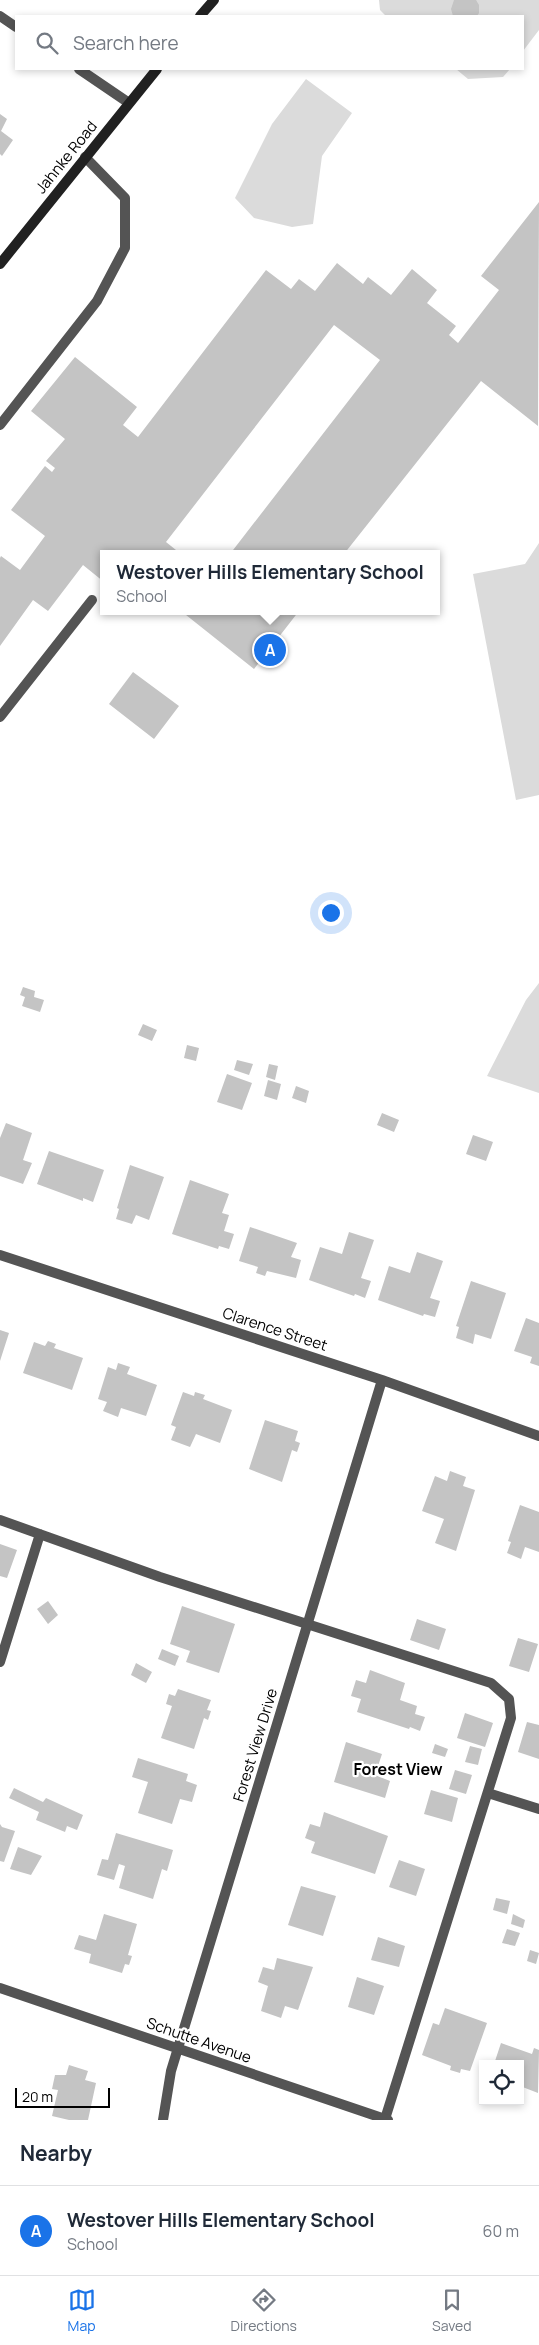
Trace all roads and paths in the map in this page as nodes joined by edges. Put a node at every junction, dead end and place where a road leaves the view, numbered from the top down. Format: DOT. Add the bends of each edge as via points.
graph roads {
  1 [pos="214,0"];
  2 [pos="201,15"];
  3 [pos="0,16"];
  4 [pos="15,26"];
  5 [pos="80,70"];
  6 [pos="156,70"];
  7 [pos="129,103"];
  8 [pos="85,157"];
  9 [pos="0,264"];
  10 [pos="0,425"];
  11 [pos="92,600"];
  12 [pos="0,717"];
  13 [pos="0,1255"];
  14 [pos="382,1380"];
  15 [pos="539,1436"];
  16 [pos="0,1520"];
  17 [pos="40,1534"];
  18 [pos="307,1625"];
  19 [pos="0,1662"];
  20 [pos="488,1793"];
  21 [pos="539,1809"];
  22 [pos="0,1988"];
  23 [pos="178,2049"];
  24 [pos="386,2119"];
  25 [pos="163,2120"];
  1 -- 2 [label="main road"];
  3 -- 4 [label="street"];
  5 -- 7 [label="street"];
  6 -- 7 [label="main road, Jahnke Road"];
  7 -- 8 [label="main road, Jahnke Road"];
  8 -- 9 [label="main road, Jahnke Road"];
  8 -- 10 [label="street" via="125,198 125,248 97,301"];
  11 -- 12 [label="street"];
  13 -- 14 [label="street, Clarence Street"];
  14 -- 15 [label="street, Clarence Street"];
  14 -- 18 [label="street, Forest View Drive"];
  16 -- 17 [label="street"];
  17 -- 18 [label="street"];
  17 -- 19 [label="street"];
  18 -- 20 [label="street" via="491,1683 509,1698 510,1718"];
  18 -- 23 [label="street, Forest View Drive"];
  20 -- 21 [label="street"];
  20 -- 24 [label="street"];
  22 -- 23 [label="street, Schutte Avenue"];
  23 -- 24 [label="street, Schutte Avenue"];
  23 -- 25 [label="street, Forest View Drive"];
}
